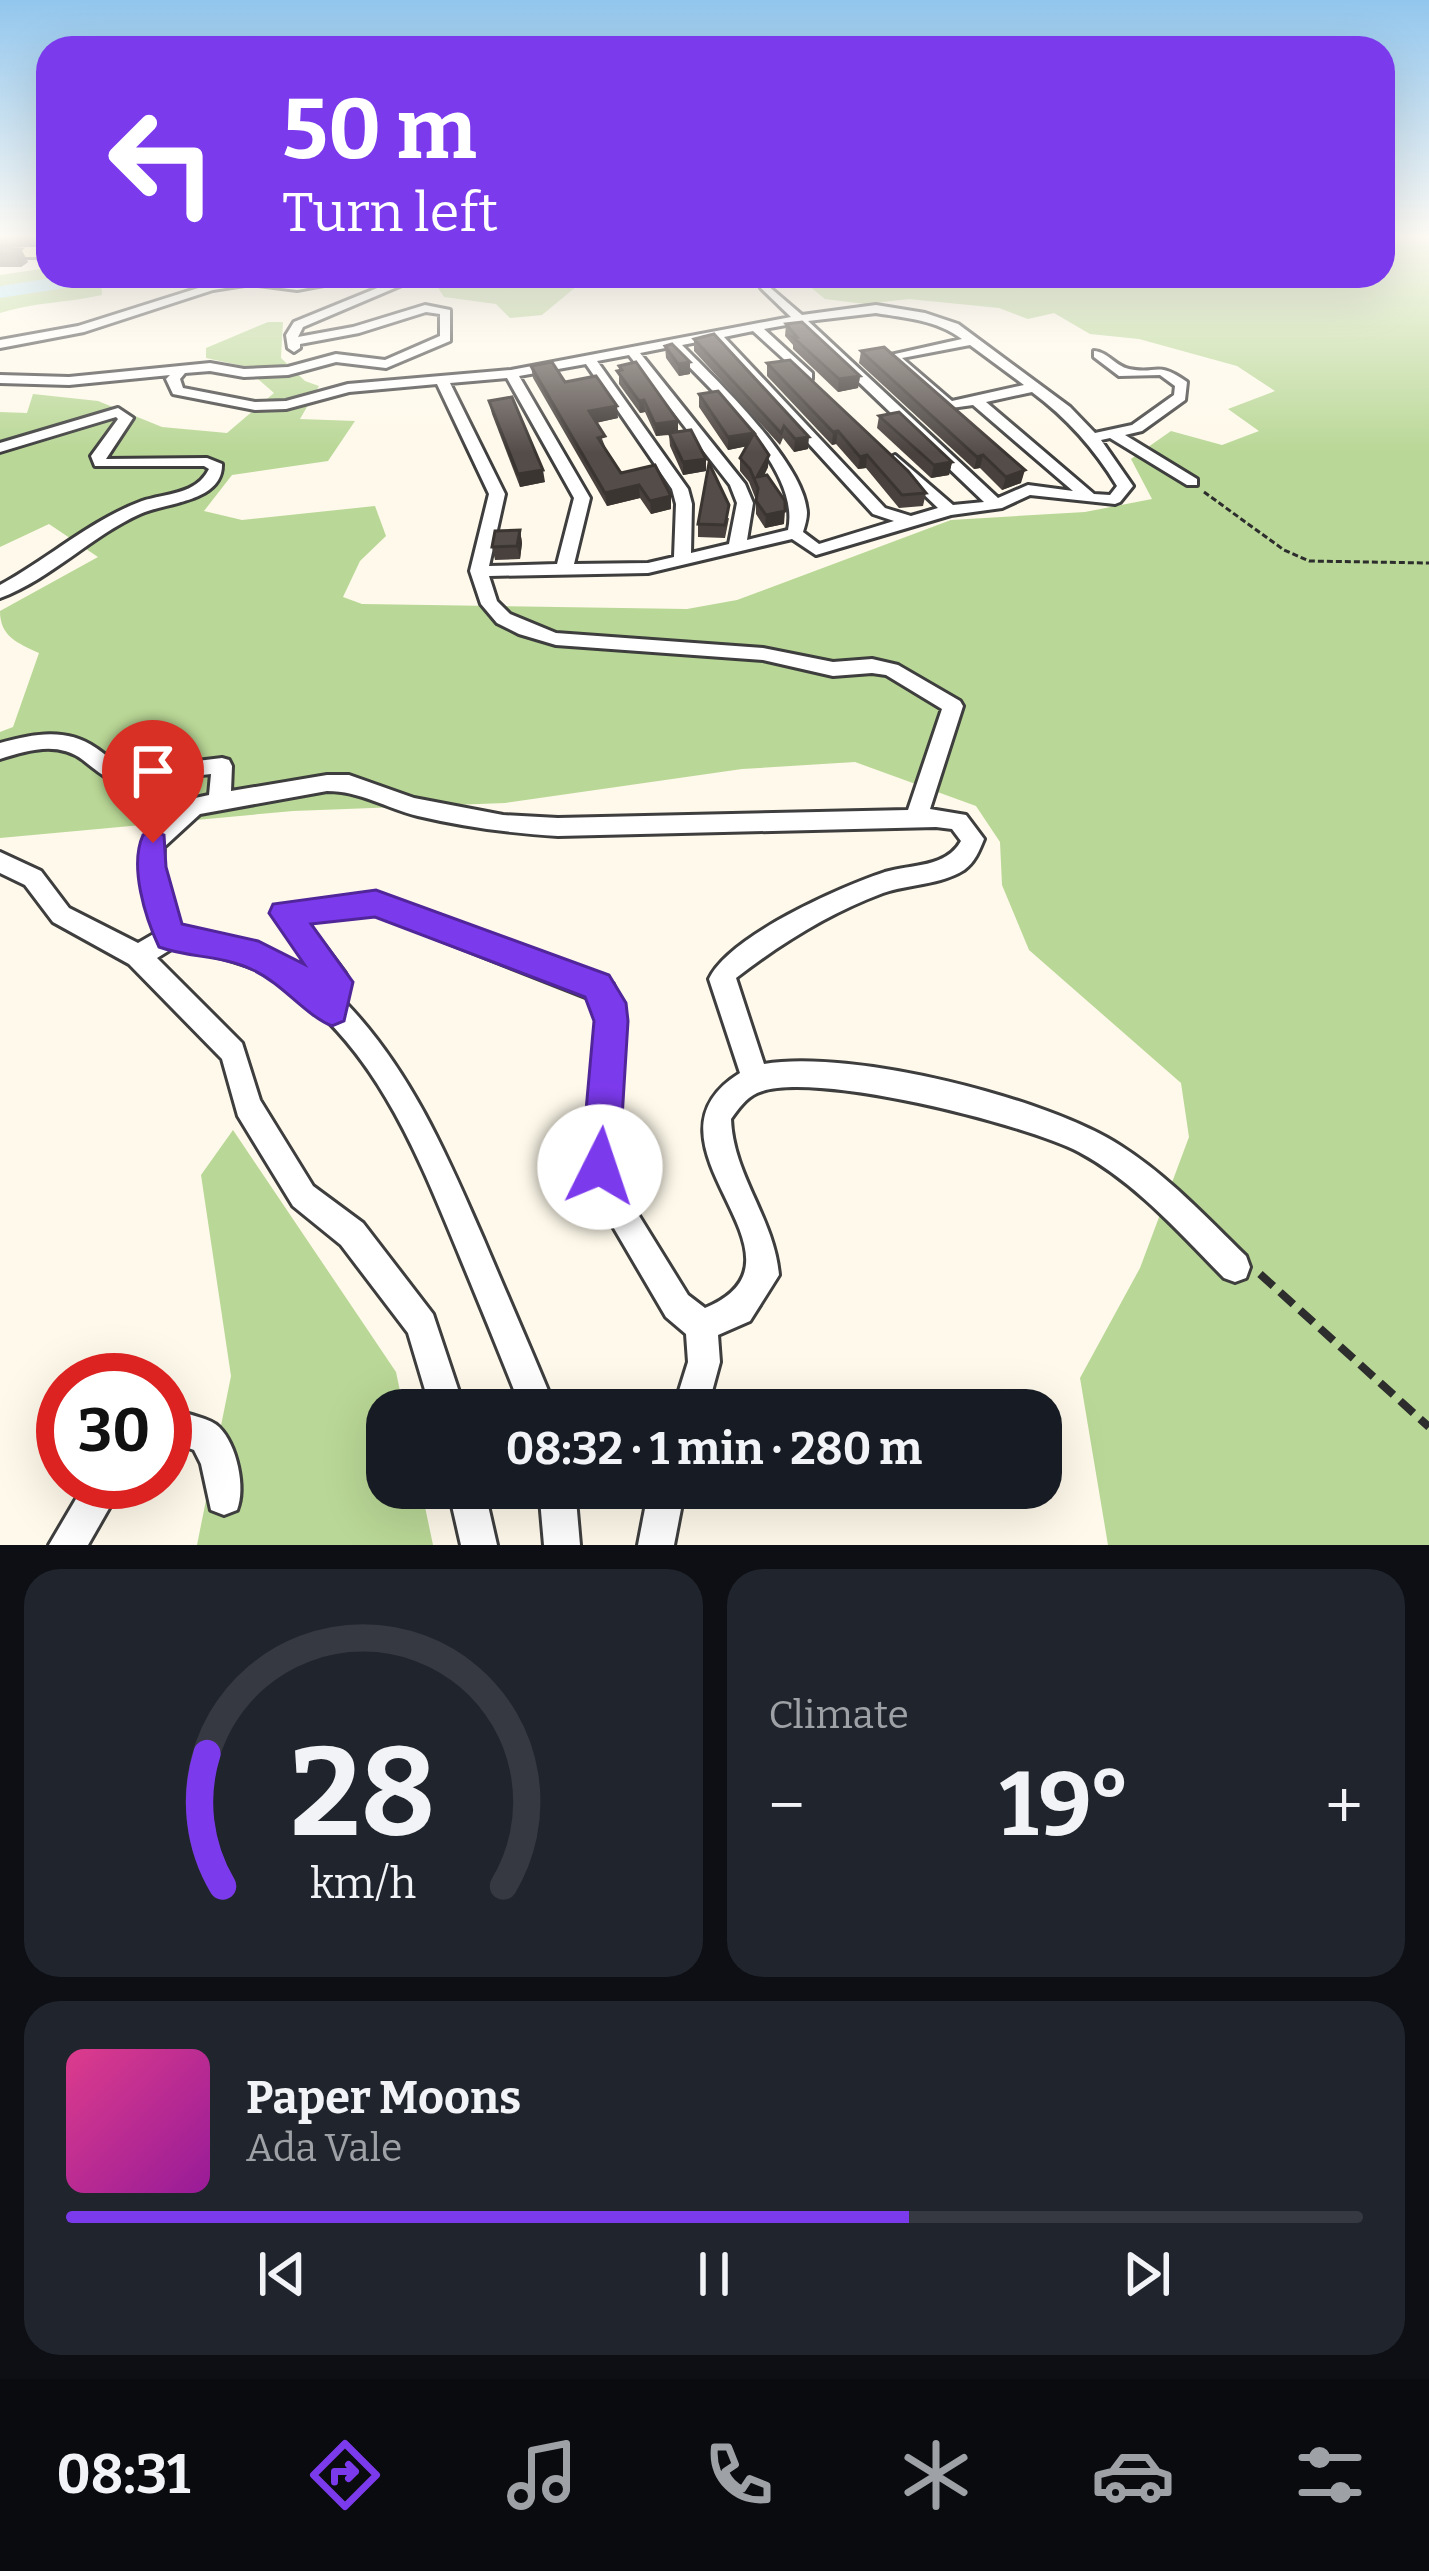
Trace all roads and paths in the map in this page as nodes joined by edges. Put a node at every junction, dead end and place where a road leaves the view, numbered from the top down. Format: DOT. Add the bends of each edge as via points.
graph roads {
  1 [pos="146,308"];
  2 [pos="341,308"];
  3 [pos="425,308"];
  4 [pos="426,308"];
  5 [pos="788,308"];
  6 [pos="800,319"];
  7 [pos="755,327"];
  8 [pos="716,335"];
  9 [pos="294,341"];
  10 [pos="972,341"];
  11 [pos="673,343"];
  12 [pos="0,344"];
  13 [pos="632,351"];
  14 [pos="1098,354"];
  15 [pos="589,359"];
  16 [pos="288,371"];
  17 [pos="178,372"];
  18 [pos="511,374"];
  19 [pos="0,379"];
  20 [pos="443,383"];
  21 [pos="1035,387"];
  22 [pos="820,388"];
  23 [pos="976,400"];
  24 [pos="1113,434"];
  25 [pos="1094,438"];
  26 [pos="0,448"];
  27 [pos="884,449"];
  28 [pos="1192,482"];
  29 [pos="1093,500"];
  30 [pos="996,506"];
  31 [pos="949,510"];
  32 [pos="909,521"];
  33 [pos="795,533"];
  34 [pos="737,547"];
  35 [pos="682,560"];
  36 [pos="1429,563"];
  37 [pos="564,570"];
  38 [pos="478,571"];
  39 [pos="0,592"];
  40 [pos="0,751"];
  41 [pos="219,802"];
  42 [pos="918,814"];
  43 [pos="0,862"];
  44 [pos="170,937"];
  45 [pos="138,956"];
  46 [pos="332,1010"];
  47 [pos="756,1079"];
  48 [pos="1235,1267"];
  49 [pos="701,1326"];
  50 [pos="442,1389"];
  51 [pos="530,1389"];
  52 [pos="696,1389"];
  53 [pos="1429,1427"];
  54 [pos="192,1433"];
  55 [pos="224,1497"];
  56 [pos="89,1509"];
  57 [pos="471,1509"];
  58 [pos="559,1509"];
  59 [pos="663,1509"];
  60 [pos="67,1545"];
  61 [pos="479,1545"];
  62 [pos="562,1545"];
  63 [pos="656,1545"];
  1 -- 12 [label="street"];
  2 -- 9 [label="street" via="298,326"];
  3 -- 9 [label="street"];
  4 -- 16 [label="street" via="446,312 446,338 390,363 331,358"];
  5 -- 6 [label="street"];
  6 -- 7 [label="street"];
  6 -- 10 [label="street" via="903,312"];
  6 -- 30 [label="street"];
  7 -- 8 [label="street"];
  7 -- 22 [label="street"];
  8 -- 11 [label="street"];
  8 -- 32 [label="street" via="879,512"];
  9 -- 16 [label="street"];
  10 -- 21 [label="street"];
  10 -- 23 [label="street" via="892,356 949,406"];
  11 -- 13 [label="street"];
  11 -- 33 [label="street" via="789,476 800,504"];
  13 -- 15 [label="street"];
  13 -- 34 [label="street" via="736,484 745,503"];
  14 -- 24 [label="street" via="1124,373 1163,371 1182,385 1180,397 1141,425"];
  15 -- 18 [label="street"];
  15 -- 35 [label="street" via="680,489"];
  16 -- 17 [label="street"];
  17 -- 19 [label="street"];
  17 -- 20 [label="street" via="178,391 255,406 348,388"];
  18 -- 20 [label="street"];
  18 -- 37 [label="street" via="581,498"];
  20 -- 38 [label="street" via="496,494"];
  21 -- 23 [label="street"];
  21 -- 25 [label="street"];
  23 -- 29 [label="street"];
  24 -- 25 [label="street"];
  24 -- 28 [label="street"];
  25 -- 29 [label="street" via="1125,486 1114,499"];
  26 -- 39 [label="street" via="118,412 126,418 100,463 217,467 200,490 144,506"];
  27 -- 31 [label="street"];
  28 -- 36 [label="path" via="1309,561"];
  29 -- 30 [label="street" via="1028,490"];
  30 -- 31 [label="street"];
  31 -- 32 [label="street"];
  32 -- 33 [label="street" via="816,550"];
  33 -- 34 [label="street"];
  34 -- 35 [label="street"];
  35 -- 37 [label="street"];
  37 -- 38 [label="street"];
  38 -- 42 [label="street" via="484,596 525,633 891,670 953,706"];
  40 -- 41 [label="street" via="64,742 130,777 223,766"];
  41 -- 42 [label="street" via="349,783 412,806 503,824"];
  41 -- 44 [label="street" via="183,812 153,843"];
  42 -- 47 [label="street" via="968,830 973,839 964,861 863,891 727,970 722,979"];
  43 -- 45 [label="street" via="33,878 61,915"];
  44 -- 45 [label="street"];
  44 -- 46 [label="street" via="258,956 300,979"];
  45 -- 50 [label="street" via="233,1052 248,1106 303,1196 352,1234 422,1325"];
  46 -- 49 [label="street" via="336,982 284,913 376,904 597,986 611,1021 600,1145 606,1189 677,1306"];
  46 -- 51 [label="street" via="370,1047 417,1119"];
  47 -- 48 [label="street" via="842,1077 1060,1128 1140,1175"];
  47 -- 49 [label="street" via="723,1105 715,1130 754,1220 763,1275 740,1310"];
  48 -- 53 [label="path" via="1235,1250"];
  49 -- 52 [label="street"];
  54 -- 55 [label="street" via="206,1438 218,1460"];
  56 -- 60 [label="street"];
  57 -- 61 [label="street"];
  58 -- 62 [label="street"];
  59 -- 63 [label="street"];
}
